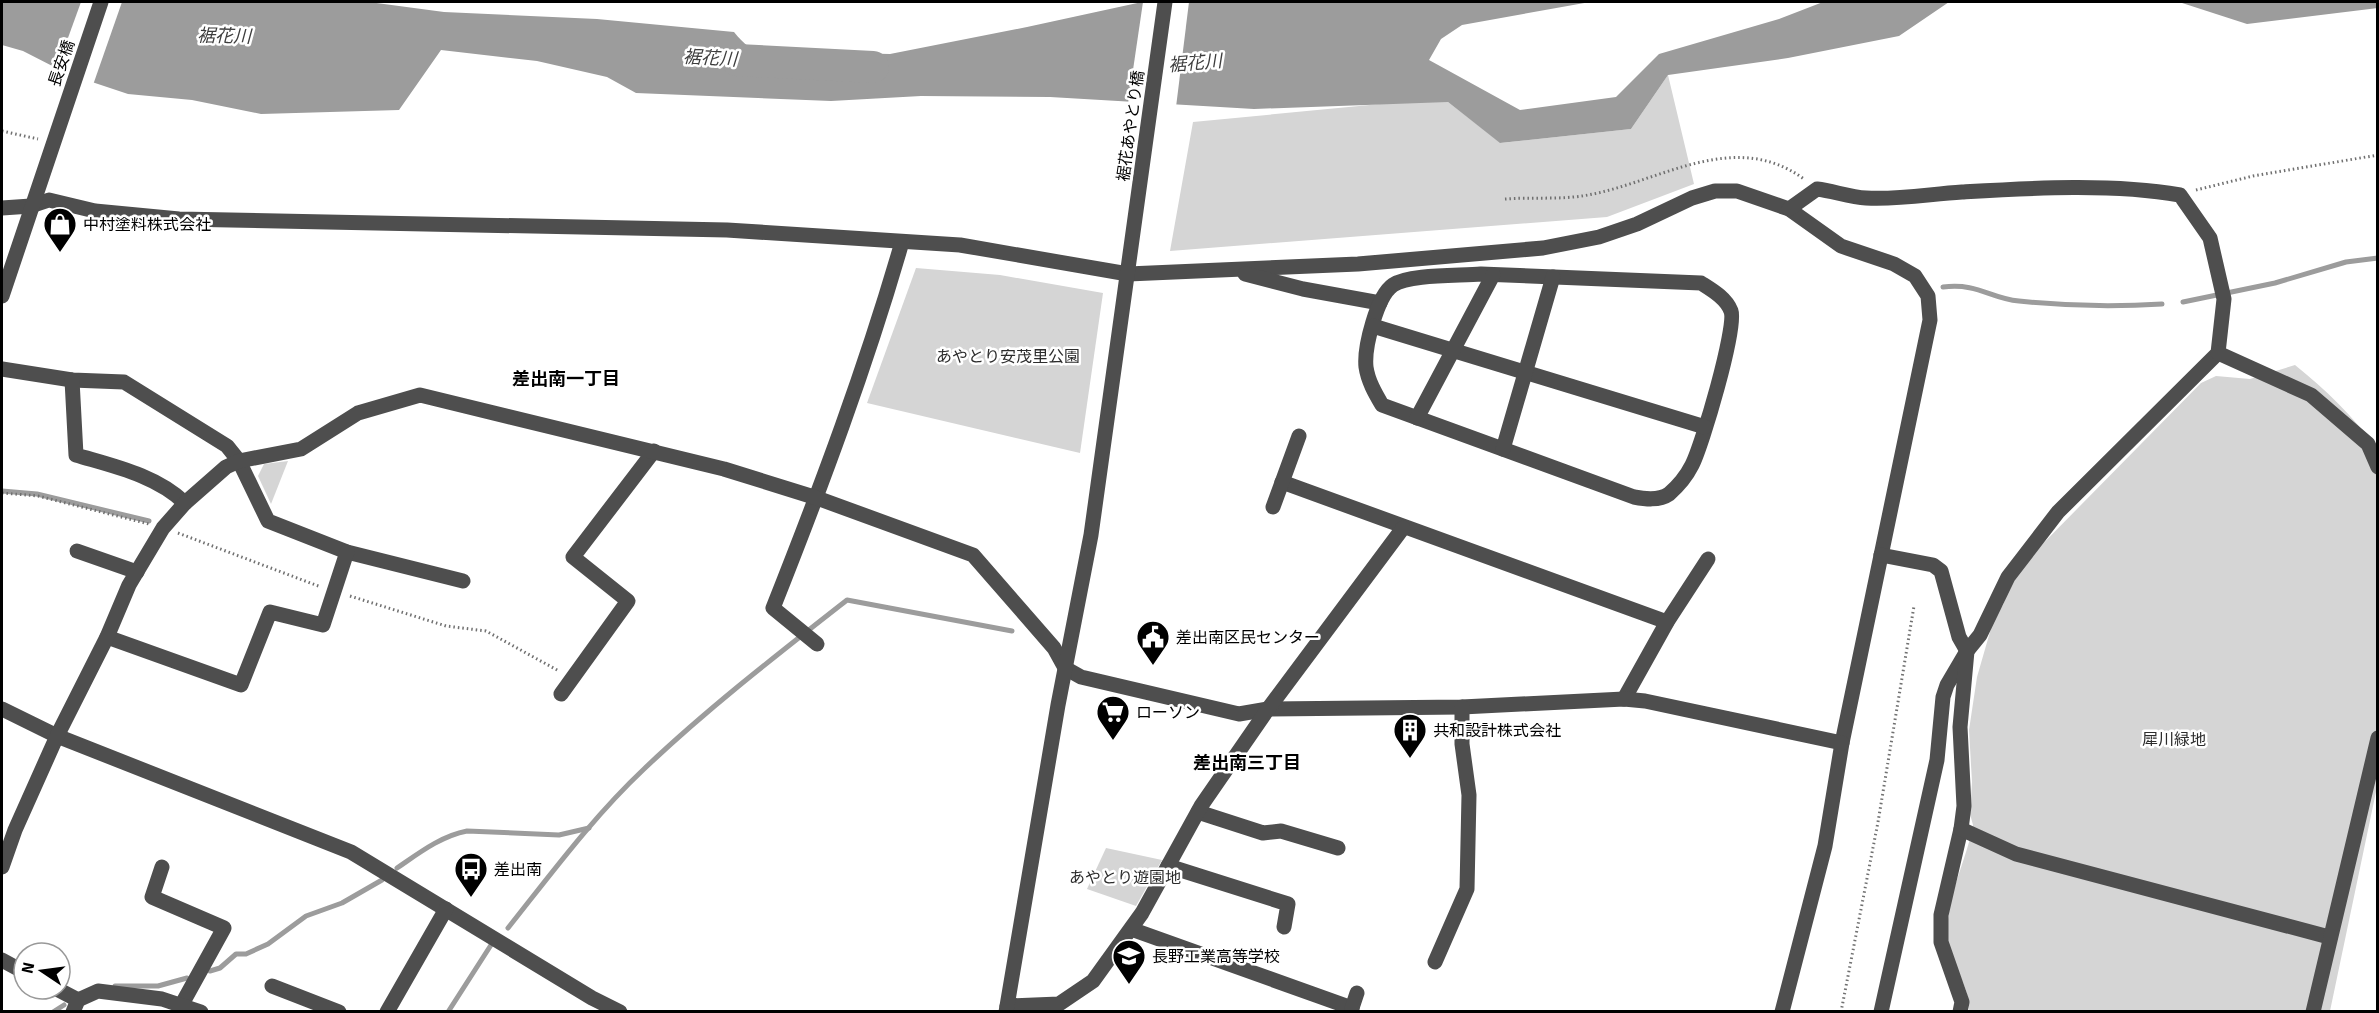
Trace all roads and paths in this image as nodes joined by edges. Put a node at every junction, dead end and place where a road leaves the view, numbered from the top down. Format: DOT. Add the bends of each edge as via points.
graph roads {
  1 [pos="102,2"];
  2 [pos="1165,2"];
  3 [pos="2,131"];
  4 [pos="39,139"];
  5 [pos="2378,154"];
  6 [pos="1817,189"];
  7 [pos="2180,195"];
  8 [pos="1505,199"];
  9 [pos="31,206"];
  10 [pos="2,208"];
  11 [pos="1789,209"];
  12 [pos="902,242"];
  13 [pos="1240,269"];
  14 [pos="1128,274"];
  15 [pos="1493,275"];
  16 [pos="1553,277"];
  17 [pos="2,296"];
  18 [pos="1380,303"];
  19 [pos="1373,326"];
  20 [pos="1454,351"];
  21 [pos="2217,353"];
  22 [pos="2,369"];
  23 [pos="1525,371"];
  24 [pos="72,380"];
  25 [pos="1418,418"];
  26 [pos="1705,427"];
  27 [pos="1299,436"];
  28 [pos="1503,449"];
  29 [pos="654,451"];
  30 [pos="240,461"];
  31 [pos="2378,467"];
  32 [pos="1282,482"];
  33 [pos="2,493"];
  34 [pos="817,498"];
  35 [pos="184,503"];
  36 [pos="1273,507"];
  37 [pos="163,528"];
  38 [pos="1403,528"];
  39 [pos="77,551"];
  40 [pos="348,552"];
  41 [pos="1881,555"];
  42 [pos="1708,559"];
  43 [pos="137,573"];
  44 [pos="464,581"];
  45 [pos="334,591"];
  46 [pos="1914,606"];
  47 [pos="1667,622"];
  48 [pos="810,636"];
  49 [pos="107,637"];
  50 [pos="1967,651"];
  51 [pos="1065,668"];
  52 [pos="572,678"];
  53 [pos="561,694"];
  54 [pos="1624,699"];
  55 [pos="1462,706"];
  56 [pos="2,709"];
  57 [pos="1268,709"];
  58 [pos="57,736"];
  59 [pos="2378,738"];
  60 [pos="1842,743"];
  61 [pos="1198,812"];
  62 [pos="1961,829"];
  63 [pos="1338,848"];
  64 [pos="1168,866"];
  65 [pos="2,867"];
  66 [pos="162,867"];
  67 [pos="446,909"];
  68 [pos="1284,927"];
  69 [pos="1131,929"];
  70 [pos="2329,937"];
  71 [pos="1435,962"];
  72 [pos="272,986"];
  73 [pos="182,1004"];
  74 [pos="1353,1004"];
  75 [pos="160,1005"];
  76 [pos="75,1006"];
  77 [pos="1007,1009"];
  78 [pos="1784,1010"];
  79 [pos="201,1011"];
  80 [pos="339,1011"];
  81 [pos="387,1011"];
  82 [pos="620,1011"];
  83 [pos="1841,1011"];
  84 [pos="1881,1011"];
  85 [pos="1960,1011"];
  86 [pos="2313,1011"];
  1 -- 9 [label="street, 長安橋"];
  2 -- 14 [label="street, 裾花あやとり橋"];
  3 -- 4 [label="path"];
  5 -- 7 [label="path" via="2253,176"];
  6 -- 7 [label="street" via="1865,198 2085,189 2153,190"];
  6 -- 8 [label="path" via="1788,168 1755,159 1720,156 1587,195"];
  6 -- 11 [label="street"];
  7 -- 21 [label="street" via="2210,237 2223,294"];
  9 -- 10 [label="street"];
  9 -- 12 [label="street" via="49,200 95,211 179,219 726,230"];
  9 -- 17 [label="street, 長安橋"];
  11 -- 13 [label="street" via="1737,191 1715,191 1599,237 1543,248 1358,264"];
  11 -- 41 [label="street" via="1841,246 1915,276 1928,296 1930,320"];
  12 -- 14 [label="street" via="960,245"];
  12 -- 34 [label="street" via="877,330"];
  13 -- 14 [label="street"];
  13 -- 18 [label="street" via="1248,276"];
  14 -- 51 [label="street, 裾花あやとり橋" via="1091,535"];
  15 -- 16 [label="street"];
  15 -- 18 [label="street" via="1405,280 1392,285"];
  15 -- 20 [label="street"];
  16 -- 23 [label="street"];
  16 -- 26 [label="street" via="1701,283 1726,302 1732,312 1731,332"];
  18 -- 19 [label="street"];
  19 -- 20 [label="street"];
  19 -- 25 [label="street" via="1366,352 1371,388 1382,405"];
  20 -- 23 [label="street"];
  20 -- 25 [label="street"];
  21 -- 31 [label="street" via="2311,395 2368,444"];
  21 -- 50 [label="street" via="2058,512 2008,576 1987,623"];
  22 -- 24 [label="street"];
  23 -- 26 [label="street"];
  23 -- 28 [label="street"];
  24 -- 30 [label="street" via="124,382 227,446"];
  24 -- 35 [label="street" via="76,455 124,469 172,491"];
  25 -- 28 [label="street"];
  26 -- 28 [label="street" via="1692,465 1675,488 1667,496 1651,499 1634,497"];
  27 -- 32 [label="street"];
  29 -- 30 [label="street" via="420,395 358,413 301,449"];
  29 -- 34 [label="street"];
  29 -- 52 [label="street" via="573,557 628,601"];
  30 -- 35 [label="street" via="226,467"];
  30 -- 40 [label="street" via="268,521"];
  32 -- 36 [label="street"];
  32 -- 38 [label="street"];
  33 -- 37 [label="path" via="38,496"];
  34 -- 48 [label="street" via="773,608"];
  34 -- 51 [label="street" via="973,555 1054,648"];
  35 -- 37 [label="street"];
  37 -- 43 [label="street"];
  37 -- 45 [label="path"];
  38 -- 47 [label="street"];
  38 -- 57 [label="street"];
  39 -- 43 [label="street"];
  40 -- 44 [label="street"];
  40 -- 45 [label="street"];
  41 -- 50 [label="street" via="1933,565 1941,571 1959,637"];
  41 -- 60 [label="street"];
  42 -- 47 [label="street"];
  43 -- 49 [label="street"];
  45 -- 49 [label="street" via="323,625 270,612 242,684"];
  45 -- 52 [label="path" via="446,626 486,631"];
  46 -- 83 [label="path"];
  47 -- 54 [label="street"];
  49 -- 58 [label="street"];
  50 -- 62 [label="street" via="1960,727 1964,783"];
  50 -- 84 [label="street" via="1943,697 1937,760"];
  51 -- 57 [label="street" via="1081,677 1239,714"];
  51 -- 77 [label="street, 裾花あやとり橋"];
  52 -- 53 [label="street"];
  54 -- 55 [label="street"];
  54 -- 60 [label="street"];
  55 -- 57 [label="street"];
  55 -- 71 [label="street" via="1468,795 1467,890"];
  56 -- 58 [label="street"];
  57 -- 61 [label="street"];
  58 -- 65 [label="street"];
  58 -- 67 [label="street" via="351,852"];
  59 -- 70 [label="street"];
  60 -- 78 [label="street" via="1823,855"];
  61 -- 63 [label="street" via="1263,833 1281,831"];
  61 -- 64 [label="street"];
  62 -- 70 [label="street" via="2016,854"];
  62 -- 85 [label="street" via="1941,915 1941,942 1962,1002"];
  64 -- 68 [label="street" via="1288,904"];
  64 -- 69 [label="street"];
  66 -- 73 [label="street" via="152,897 224,928"];
  67 -- 81 [label="street"];
  67 -- 82 [label="street"];
  69 -- 74 [label="street"];
  69 -- 77 [label="street" via="1093,981 1059,1004"];
  70 -- 86 [label="street"];
  72 -- 80 [label="street"];
  73 -- 75 [label="street"];
  73 -- 79 [label="street"];
  75 -- 76 [label="street" via="98,991"];
}
